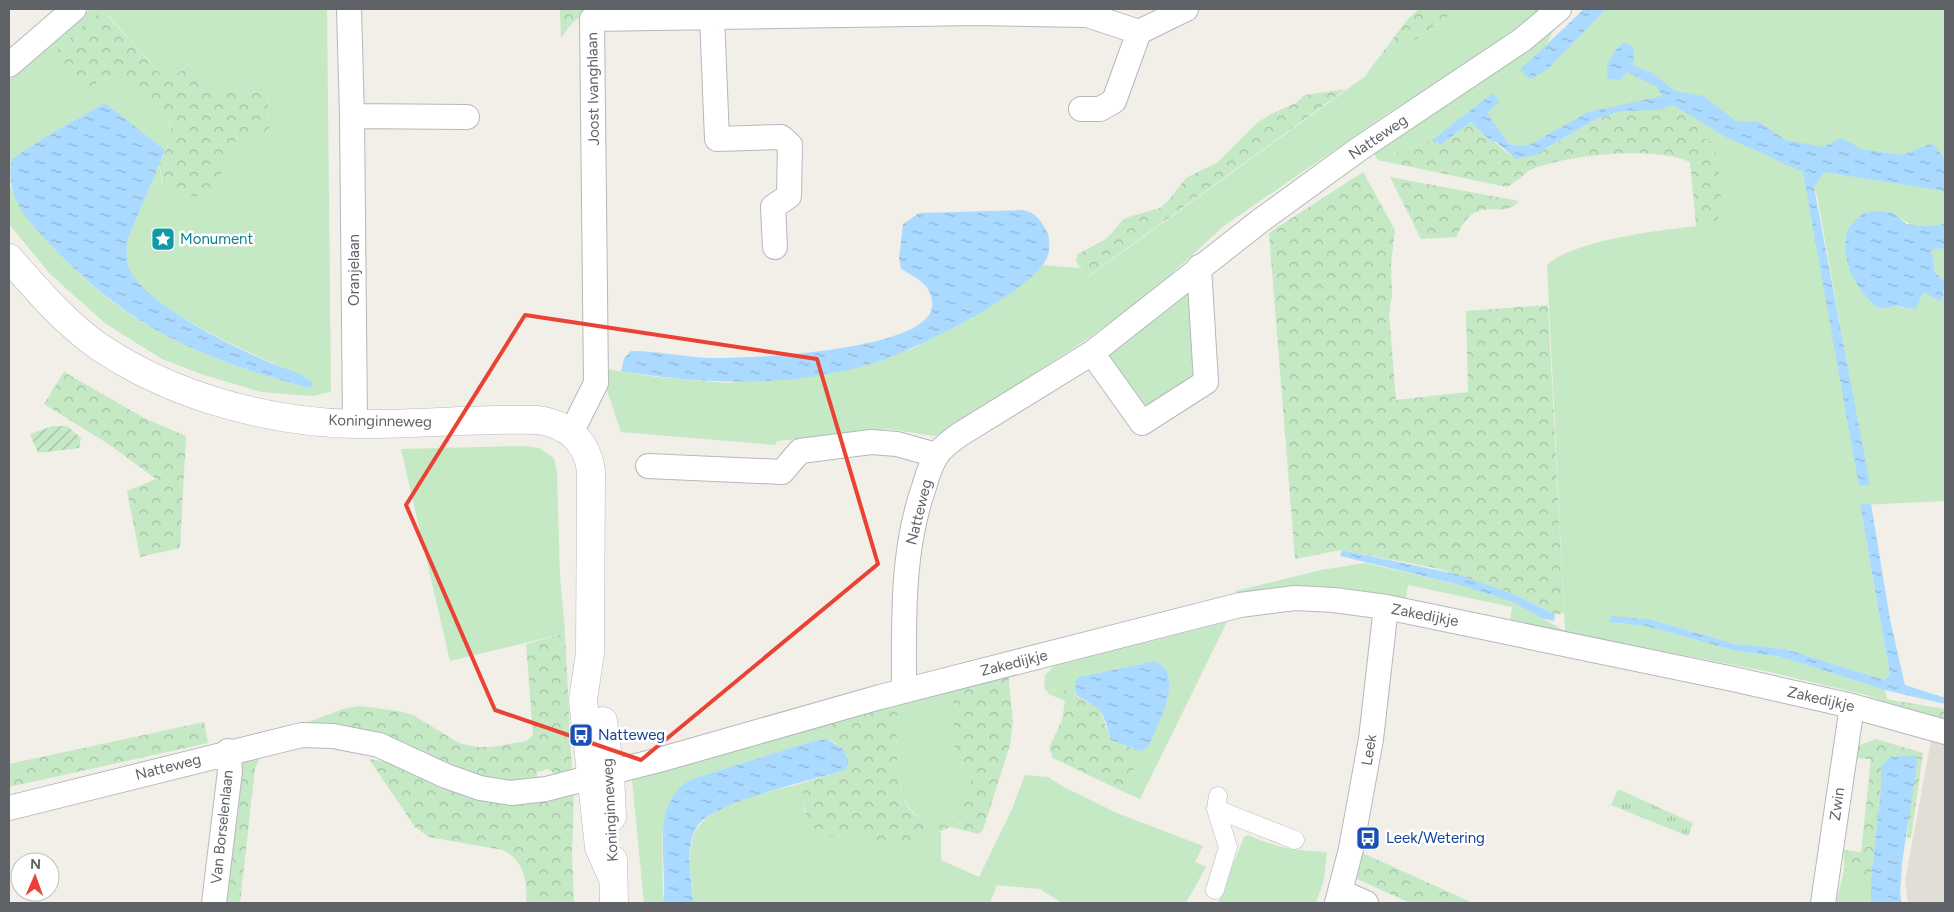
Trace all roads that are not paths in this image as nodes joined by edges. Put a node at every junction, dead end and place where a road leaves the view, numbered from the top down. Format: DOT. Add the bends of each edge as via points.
graph roads {
  1 [pos="74,9"];
  2 [pos="348,9"];
  3 [pos="1186,9"];
  4 [pos="1559,9"];
  5 [pos="978,11"];
  6 [pos="755,13"];
  7 [pos="712,17"];
  8 [pos="1139,32"];
  9 [pos="9,65"];
  10 [pos="1081,109"];
  11 [pos="352,116"];
  12 [pos="467,118"];
  13 [pos="775,247"];
  14 [pos="9,258"];
  15 [pos="1199,267"];
  16 [pos="1092,353"];
  17 [pos="355,424"];
  18 [pos="571,433"];
  19 [pos="936,455"];
  20 [pos="648,466"];
  21 [pos="1386,607"];
  22 [pos="904,691"];
  23 [pos="1852,706"];
  24 [pos="1945,732"];
  25 [pos="228,752"];
  26 [pos="601,775"];
  27 [pos="9,808"];
  28 [pos="1295,840"];
  29 [pos="1214,890"];
  30 [pos="613,891"];
  31 [pos="1339,898"];
  32 [pos="214,903"];
  33 [pos="1366,903"];
  34 [pos="1823,903"];
  1 -- 9 [label="street"];
  2 -- 11 [label="street, Oranjelaan"];
  3 -- 8 [label="street"];
  4 -- 15 [label="street, Natteweg" via="1522,40 1360,149"];
  5 -- 6 [label="street, Joost Ivanghlaan"];
  5 -- 8 [label="street, Joost Ivanghlaan" via="1088,15"];
  6 -- 7 [label="street, Joost Ivanghlaan"];
  7 -- 13 [label="street" via="717,139 781,137 790,145 789,196 773,207"];
  7 -- 18 [label="street, Joost Ivanghlaan" via="592,19 596,383"];
  8 -- 10 [label="street" via="1114,101 1100,109"];
  11 -- 12 [label="street"];
  11 -- 17 [label="street, Oranjelaan"];
  14 -- 17 [label="street, Koninginneweg" via="45,299 100,347 170,385 265,414"];
  15 -- 16 [label="street, Natteweg"];
  15 -- 16 [label="street" via="1206,382 1142,423"];
  16 -- 19 [label="street, Natteweg" via="959,434"];
  17 -- 18 [label="street, Koninginneweg" via="538,420 554,423"];
  18 -- 26 [label="street, Koninginneweg" via="588,454 591,471 590,653 583,700"];
  19 -- 20 [label="street" via="898,444 871,442 800,451 782,472"];
  19 -- 22 [label="street, Natteweg" via="918,504 910,542"];
  21 -- 22 [label="street, Zakedijkje" via="1295,598 1240,605"];
  21 -- 23 [label="street, Zakedijkje" via="1678,666"];
  21 -- 31 [label="street, Leek" via="1372,738"];
  22 -- 26 [label="street, Natteweg"];
  23 -- 24 [label="street, Zakedijkje"];
  23 -- 34 [label="street, Zwin"];
  25 -- 26 [label="street, Natteweg" via="302,734 333,736 379,745 446,776 480,788 511,793 546,789"];
  25 -- 27 [label="street, Natteweg"];
  25 -- 32 [label="street, Van Borselenlaan" via="230,771"];
  26 -- 30 [label="street, Koninginneweg" via="599,846"];
  28 -- 29 [label="street" via="1217,802 1228,847"];
  31 -- 33 [label="street"];
}
